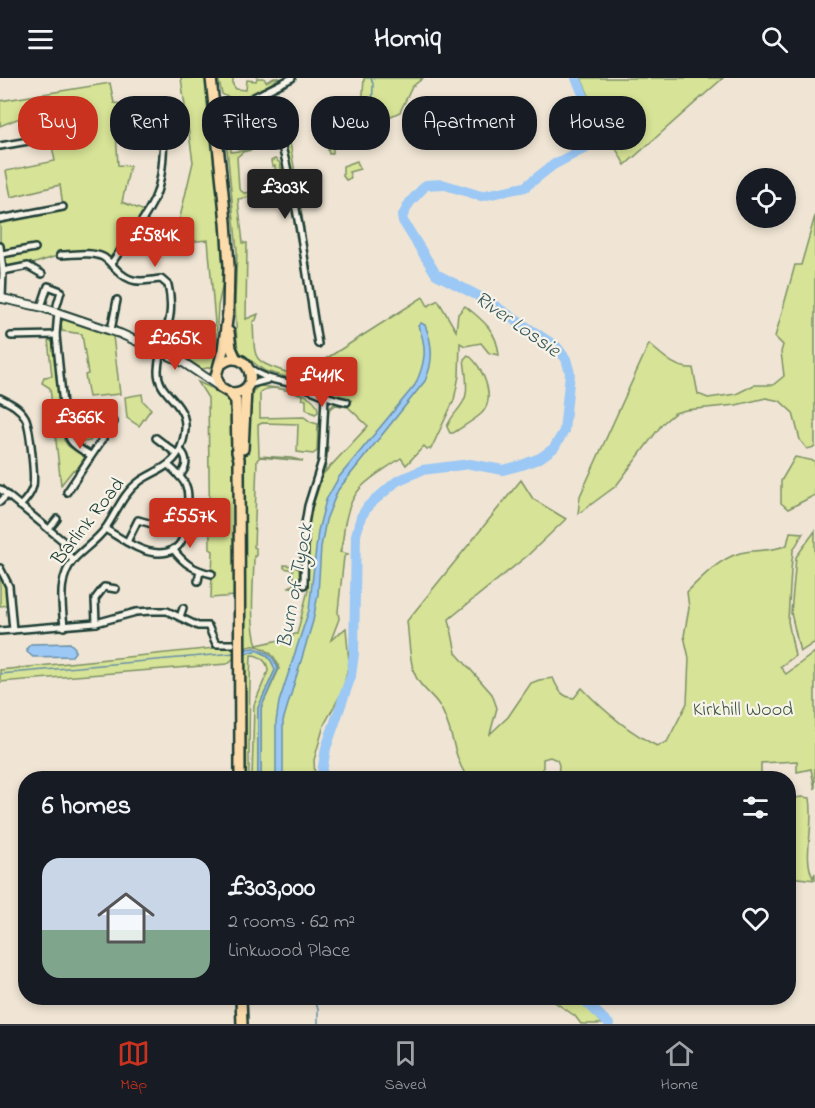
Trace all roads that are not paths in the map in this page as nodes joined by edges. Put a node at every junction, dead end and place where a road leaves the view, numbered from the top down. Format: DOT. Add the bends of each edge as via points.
graph roads {
  1 [pos="211,78"];
  2 [pos="292,78"];
  3 [pos="264,92"];
  4 [pos="213,96"];
  5 [pos="255,96"];
  6 [pos="18,142"];
  7 [pos="0,146"];
  8 [pos="163,150"];
  9 [pos="219,150"];
  10 [pos="63,207"];
  11 [pos="0,219"];
  12 [pos="35,248"];
  13 [pos="0,250"];
  14 [pos="60,255"];
  15 [pos="111,264"];
  16 [pos="3,270"];
  17 [pos="42,274"];
  18 [pos="1,298"];
  19 [pos="117,300"];
  20 [pos="41,307"];
  21 [pos="57,309"];
  22 [pos="228,312"];
  23 [pos="111,330"];
  24 [pos="56,335"];
  25 [pos="11,336"];
  26 [pos="318,344"];
  27 [pos="161,352"];
  28 [pos="236,359"];
  29 [pos="248,366"];
  30 [pos="218,368"];
  31 [pos="199,374"];
  32 [pos="268,379"];
  33 [pos="220,387"];
  34 [pos="247,387"];
  35 [pos="230,393"];
  36 [pos="324,396"];
  37 [pos="0,398"];
  38 [pos="347,402"];
  39 [pos="63,415"];
  40 [pos="88,416"];
  41 [pos="114,422"];
  42 [pos="156,438"];
  43 [pos="179,452"];
  44 [pos="90,455"];
  45 [pos="239,459"];
  46 [pos="168,465"];
  47 [pos="179,476"];
  48 [pos="0,489"];
  49 [pos="67,492"];
  50 [pos="7,495"];
  51 [pos="0,502"];
  52 [pos="20,506"];
  53 [pos="57,519"];
  54 [pos="152,524"];
  55 [pos="49,529"];
  56 [pos="105,529"];
  57 [pos="127,542"];
  58 [pos="173,549"];
  59 [pos="74,560"];
  60 [pos="0,568"];
  61 [pos="200,571"];
  62 [pos="212,574"];
  63 [pos="198,581"];
  64 [pos="304,585"];
  65 [pos="116,589"];
  66 [pos="183,608"];
  67 [pos="180,616"];
  68 [pos="96,623"];
  69 [pos="64,627"];
  70 [pos="13,630"];
  71 [pos="0,631"];
  72 [pos="237,649"];
  73 [pos="240,771"];
  74 [pos="241,1005"];
  75 [pos="242,1024"];
  1 -- 4 [label="highway"];
  2 -- 3 [label="street"];
  3 -- 5 [label="street"];
  3 -- 26 [label="street" via="296,211"];
  6 -- 7 [label="street"];
  8 -- 15 [label="street" via="156,194"];
  9 -- 22 [label="highway" via="228,250"];
  10 -- 11 [label="street"];
  12 -- 13 [label="street"];
  13 -- 16 [label="street"];
  14 -- 15 [label="street" via="90,254"];
  15 -- 27 [label="street" via="132,281 161,279 168,285 171,316"];
  16 -- 17 [label="street" via="28,266"];
  16 -- 18 [label="street"];
  18 -- 20 [label="street"];
  19 -- 23 [label="street"];
  20 -- 21 [label="street"];
  20 -- 21 [label="street" via="48,286 61,291"];
  21 -- 23 [label="street"];
  21 -- 24 [label="street"];
  22 -- 28 [label="highway" via="231,348"];
  22 -- 30 [label="highway"];
  23 -- 27 [label="street"];
  24 -- 25 [label="street"];
  24 -- 39 [label="street"];
  27 -- 31 [label="street"];
  27 -- 43 [label="street" via="160,386 183,415 185,431"];
  28 -- 29 [label="highway"];
  28 -- 30 [label="highway" via="226,360"];
  29 -- 32 [label="street"];
  29 -- 34 [label="highway" via="251,376"];
  30 -- 31 [label="street"];
  30 -- 33 [label="highway"];
  31 -- 33 [label="street"];
  32 -- 34 [label="street"];
  32 -- 36 [label="street"];
  33 -- 35 [label="highway"];
  34 -- 35 [label="highway"];
  34 -- 45 [label="highway"];
  35 -- 45 [label="highway" via="236,401"];
  36 -- 38 [label="street"];
  36 -- 64 [label="street" via="322,461 305,524"];
  37 -- 52 [label="street" via="18,408 27,420 34,477 33,488"];
  39 -- 40 [label="street"];
  39 -- 44 [label="street" via="72,444"];
  41 -- 44 [label="street"];
  42 -- 43 [label="street"];
  43 -- 46 [label="street, Barlink Road"];
  43 -- 47 [label="street" via="183,452 186,462"];
  44 -- 49 [label="street"];
  45 -- 72 [label="highway"];
  46 -- 47 [label="street"];
  46 -- 56 [label="street, Barlink Road" via="121,499"];
  47 -- 58 [label="street" via="188,491 187,530 184,540"];
  48 -- 50 [label="street"];
  50 -- 51 [label="street"];
  50 -- 52 [label="street"];
  52 -- 55 [label="street"];
  53 -- 55 [label="street"];
  54 -- 57 [label="street" via="138,520"];
  55 -- 59 [label="street" via="63,541"];
  56 -- 57 [label="street"];
  56 -- 59 [label="street, Barlink Road"];
  57 -- 58 [label="street" via="151,553"];
  58 -- 61 [label="street" via="182,562"];
  59 -- 69 [label="street, Barlink Road" via="61,590"];
  60 -- 70 [label="street" via="9,586"];
  61 -- 62 [label="street"];
  61 -- 63 [label="street"];
  65 -- 68 [label="street" via="104,587 95,599"];
  66 -- 67 [label="street"];
  67 -- 68 [label="street" via="167,611 136,612"];
  67 -- 72 [label="street" via="198,626 208,626 216,644"];
  68 -- 69 [label="street"];
  69 -- 70 [label="street"];
  70 -- 71 [label="street"];
  72 -- 73 [label="highway"];
  74 -- 75 [label="highway"];
}
